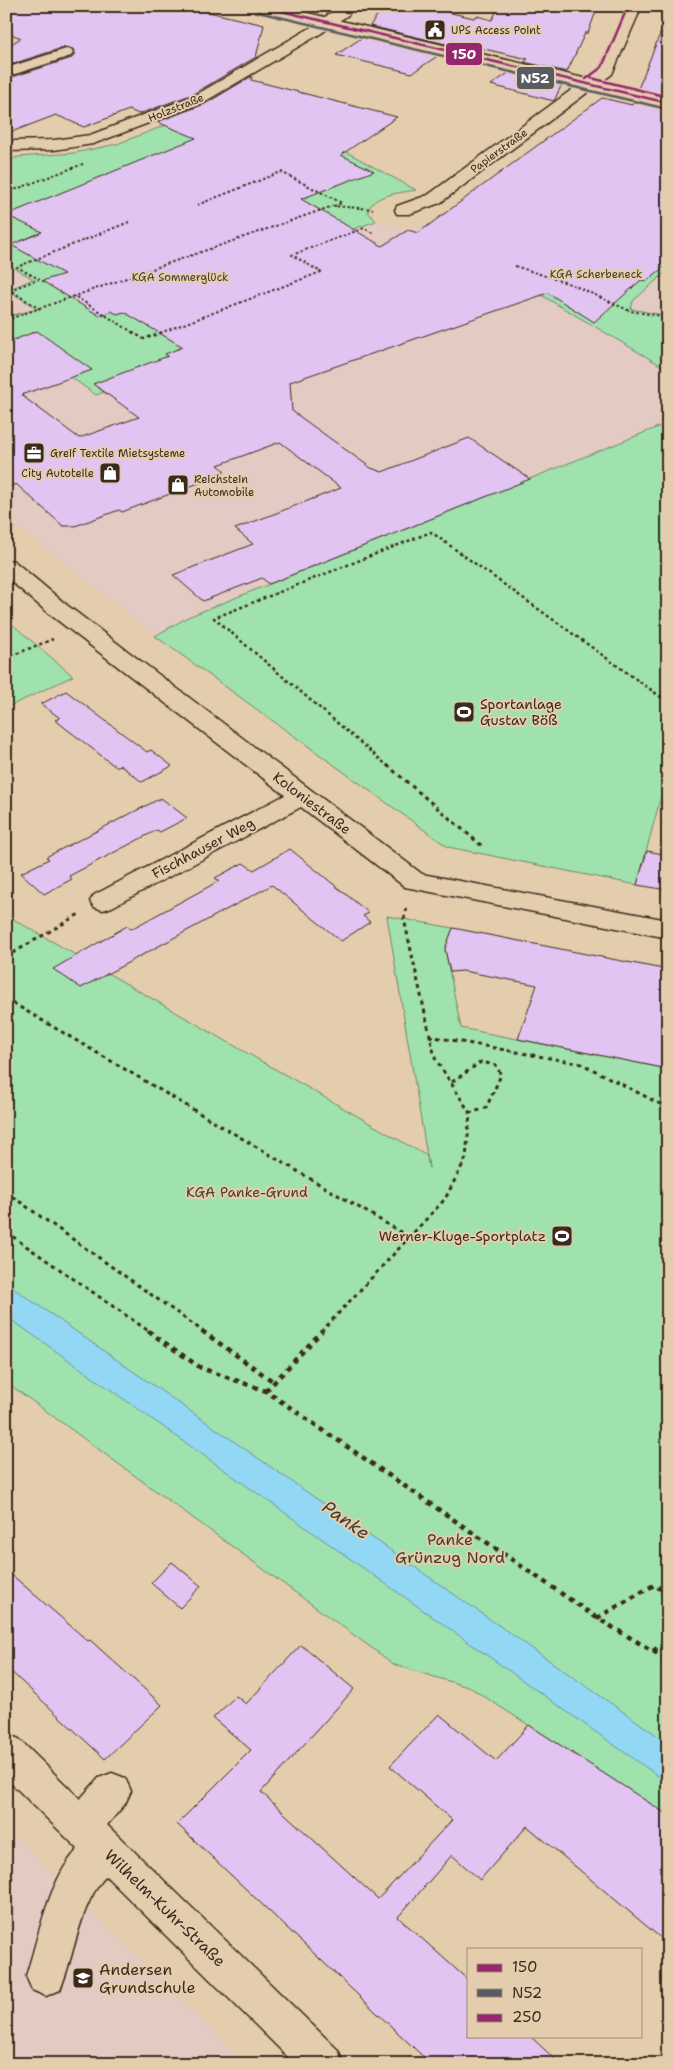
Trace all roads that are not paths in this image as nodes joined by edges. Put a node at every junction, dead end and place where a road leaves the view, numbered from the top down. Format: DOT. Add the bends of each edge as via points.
graph roads {
  1 [pos="259,6"];
  2 [pos="348,6"];
  3 [pos="635,6"];
  4 [pos="329,22"];
  5 [pos="66,53"];
  6 [pos="6,73"];
  7 [pos="590,84"];
  8 [pos="668,103"];
  9 [pos="6,146"];
  10 [pos="403,210"];
  11 [pos="6,566"];
  12 [pos="302,796"];
  13 [pos="103,901"];
  14 [pos="668,929"];
  15 [pos="6,1752"];
  16 [pos="112,1791"];
  17 [pos="93,1837"];
  18 [pos="46,1976"];
  19 [pos="324,2064"];
  1 -- 4 [label="street"];
  2 -- 4 [label="street, Holzstraße"];
  3 -- 7 [label="street, Papierstraße" via="607,71"];
  4 -- 7 [label="street"];
  4 -- 9 [label="street, Holzstraße" via="212,93 111,134 69,143"];
  5 -- 6 [label="street"];
  7 -- 8 [label="street"];
  7 -- 10 [label="street, Papierstraße" via="434,199"];
  11 -- 12 [label="street, Koloniestraße"];
  12 -- 13 [label="street, Fischhauser Weg"];
  12 -- 14 [label="street, Koloniestraße" via="414,881"];
  15 -- 17 [label="street, Wilhelm-Kuhr-Straße"];
  16 -- 17 [label="street"];
  17 -- 18 [label="street"];
  17 -- 19 [label="street, Wilhelm-Kuhr-Straße"];
}
